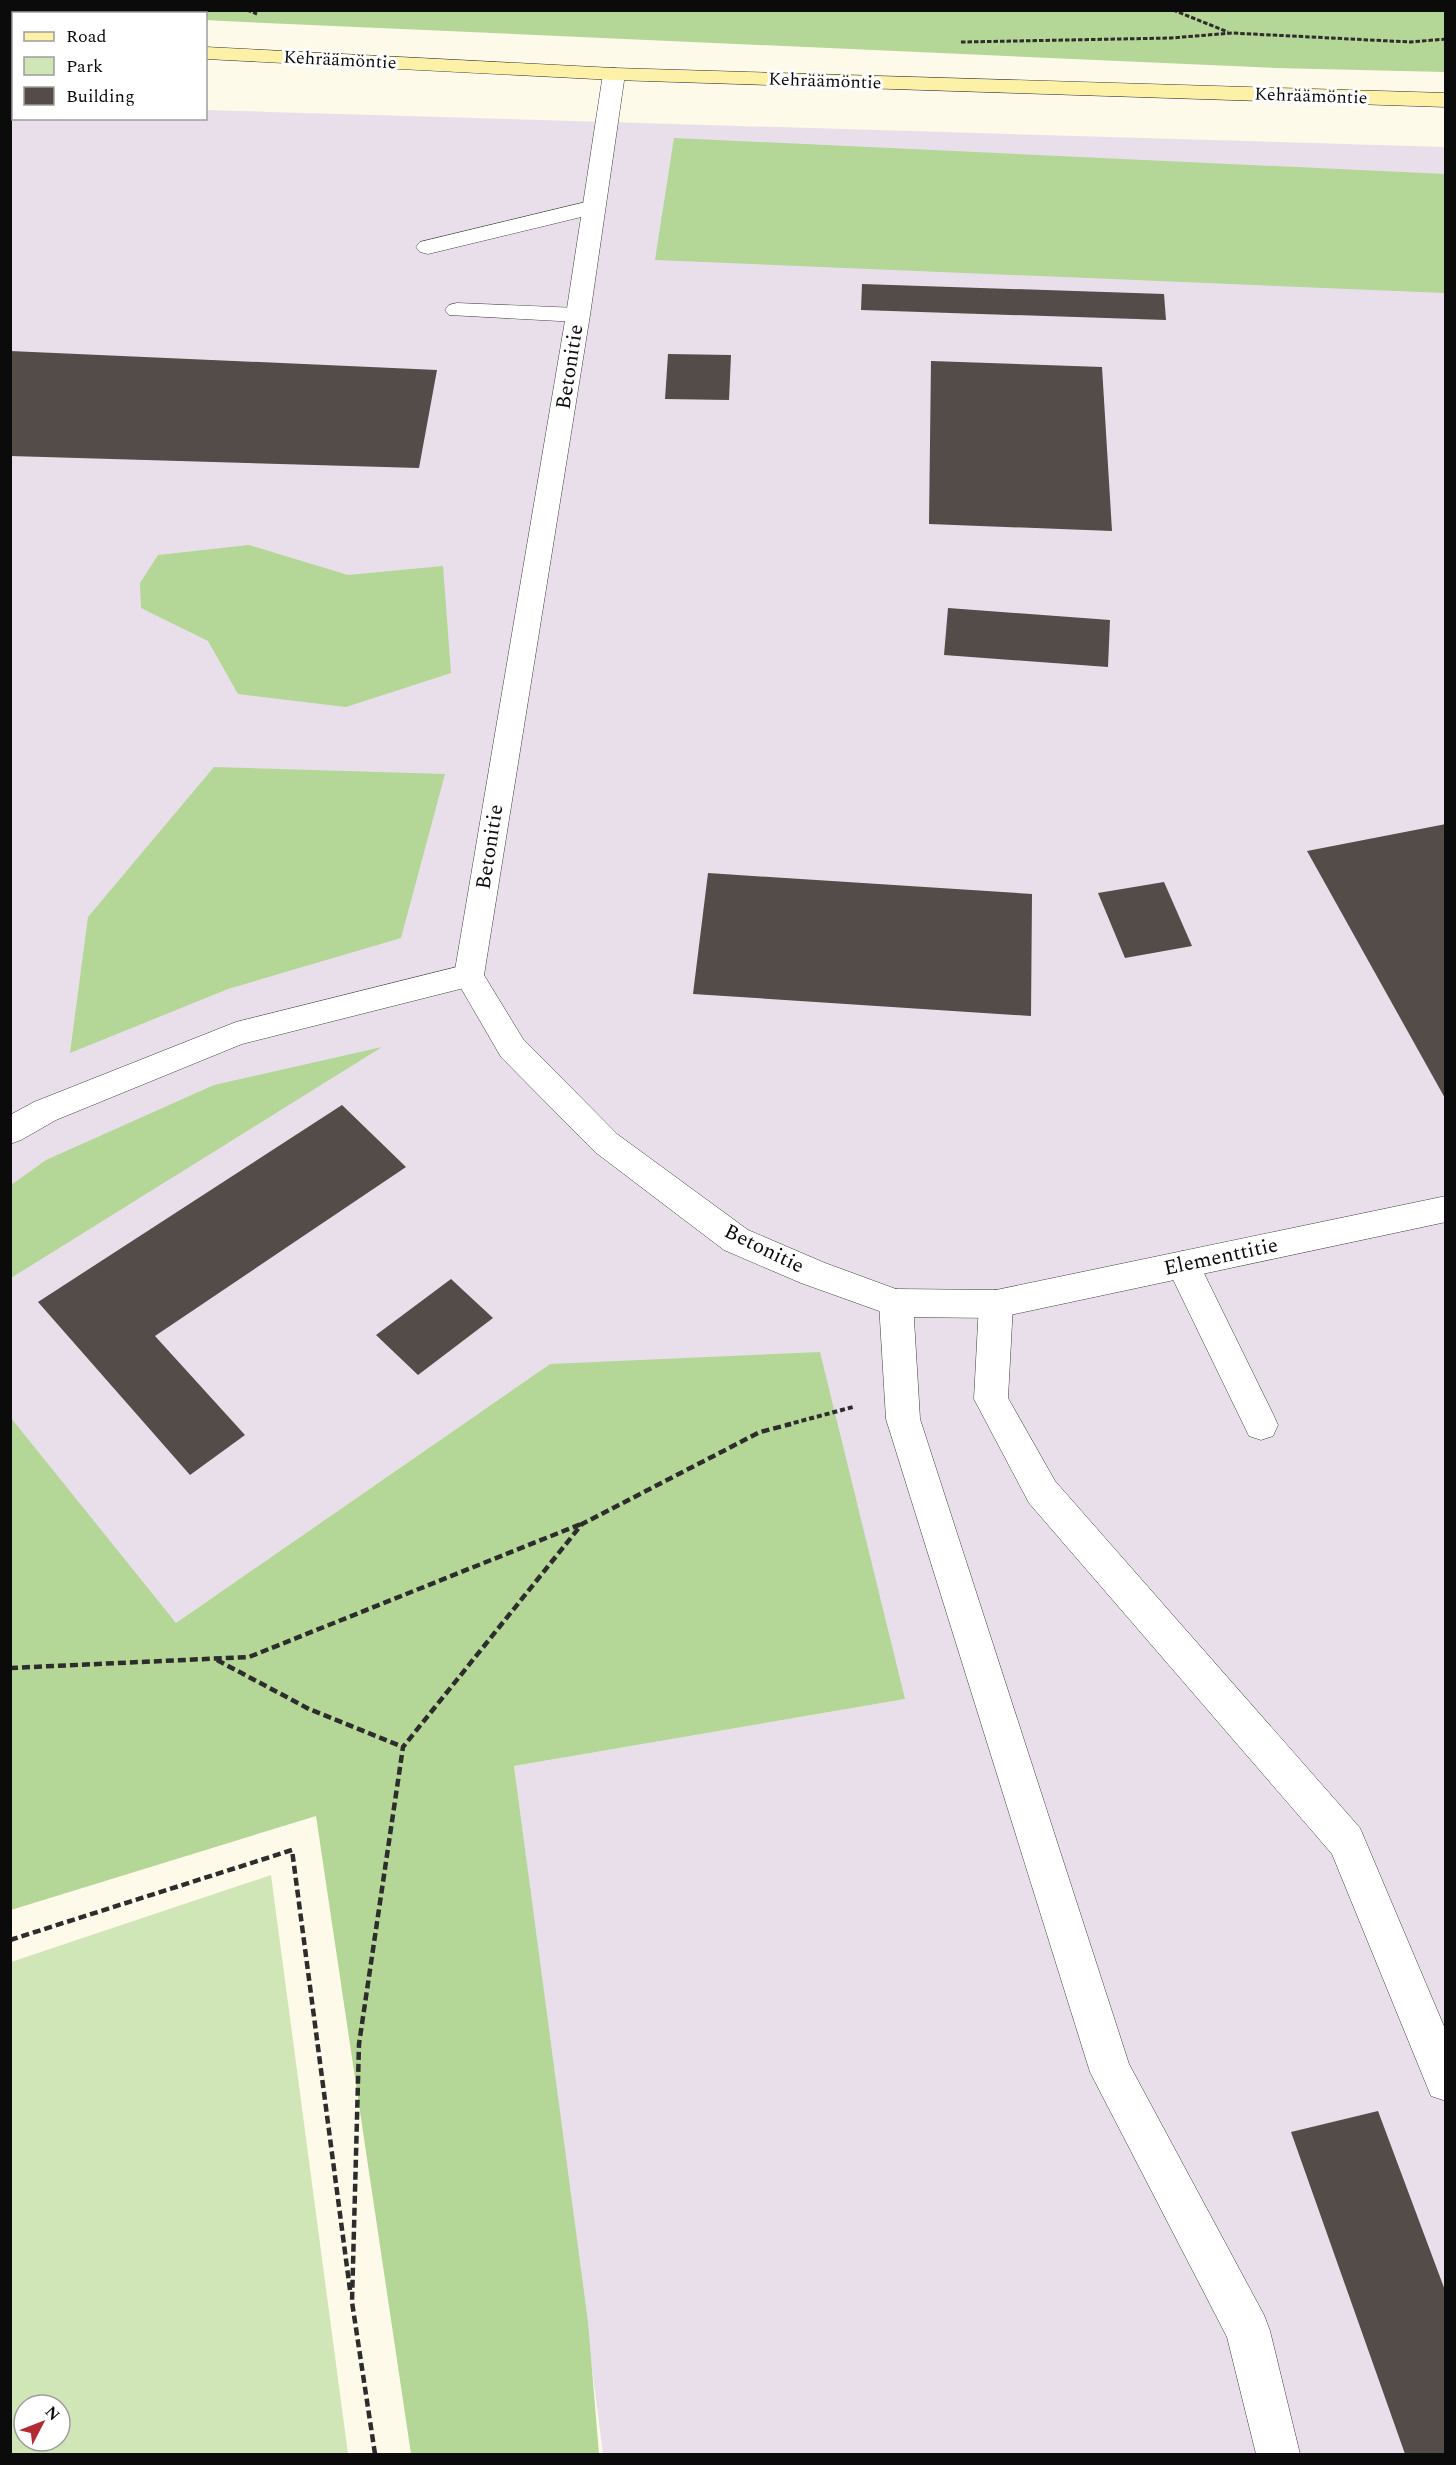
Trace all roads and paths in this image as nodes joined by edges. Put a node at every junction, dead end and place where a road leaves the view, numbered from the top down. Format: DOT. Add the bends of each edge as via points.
graph roads {
  1 [pos="247,10"];
  2 [pos="1173,10"];
  3 [pos="265,18"];
  4 [pos="1232,33"];
  5 [pos="1446,39"];
  6 [pos="956,42"];
  7 [pos="207,53"];
  8 [pos="614,74"];
  9 [pos="1446,100"];
  10 [pos="594,207"];
  11 [pos="428,247"];
  12 [pos="457,310"];
  13 [pos="578,315"];
  14 [pos="469,976"];
  15 [pos="10,1131"];
  16 [pos="1446,1209"];
  17 [pos="1183,1265"];
  18 [pos="896,1303"];
  19 [pos="996,1304"];
  20 [pos="903,1393"];
  21 [pos="1261,1425"];
  22 [pos="582,1524"];
  23 [pos="216,1659"];
  24 [pos="10,1668"];
  25 [pos="403,1747"];
  26 [pos="10,1940"];
  27 [pos="1446,2081"];
  28 [pos="352,2302"];
  29 [pos="375,2454"];
  30 [pos="1278,2454"];
  1 -- 3 [label="path"];
  2 -- 4 [label="path"];
  4 -- 5 [label="path" via="1410,42"];
  4 -- 6 [label="path" via="1171,38"];
  7 -- 8 [label="street, Kehräämöntie"];
  8 -- 9 [label="street, Kehräämöntie"];
  8 -- 10 [label="street, Betonitie"];
  10 -- 11 [label="street"];
  10 -- 13 [label="street, Betonitie"];
  12 -- 13 [label="street"];
  13 -- 14 [label="street, Betonitie"];
  14 -- 15 [label="street" via="236,1034 45,1111"];
  14 -- 18 [label="street, Betonitie" via="512,1048 606,1143 736,1240"];
  16 -- 17 [label="street, Elementtitie"];
  17 -- 19 [label="street, Elementtitie"];
  17 -- 21 [label="street"];
  18 -- 19 [label="street, Betonitie"];
  18 -- 20 [label="street"];
  19 -- 27 [label="street" via="991,1399 1042,1492 1347,1841"];
  20 -- 22 [label="path" via="760,1432"];
  20 -- 30 [label="street" via="903,1419 1111,2072 1248,2331"];
  22 -- 23 [label="path" via="249,1657"];
  22 -- 25 [label="path"];
  23 -- 24 [label="path"];
  23 -- 25 [label="path" via="309,1709"];
  25 -- 28 [label="path" via="359,2044"];
  26 -- 28 [label="path" via="292,1850"];
  28 -- 29 [label="path"];
}
